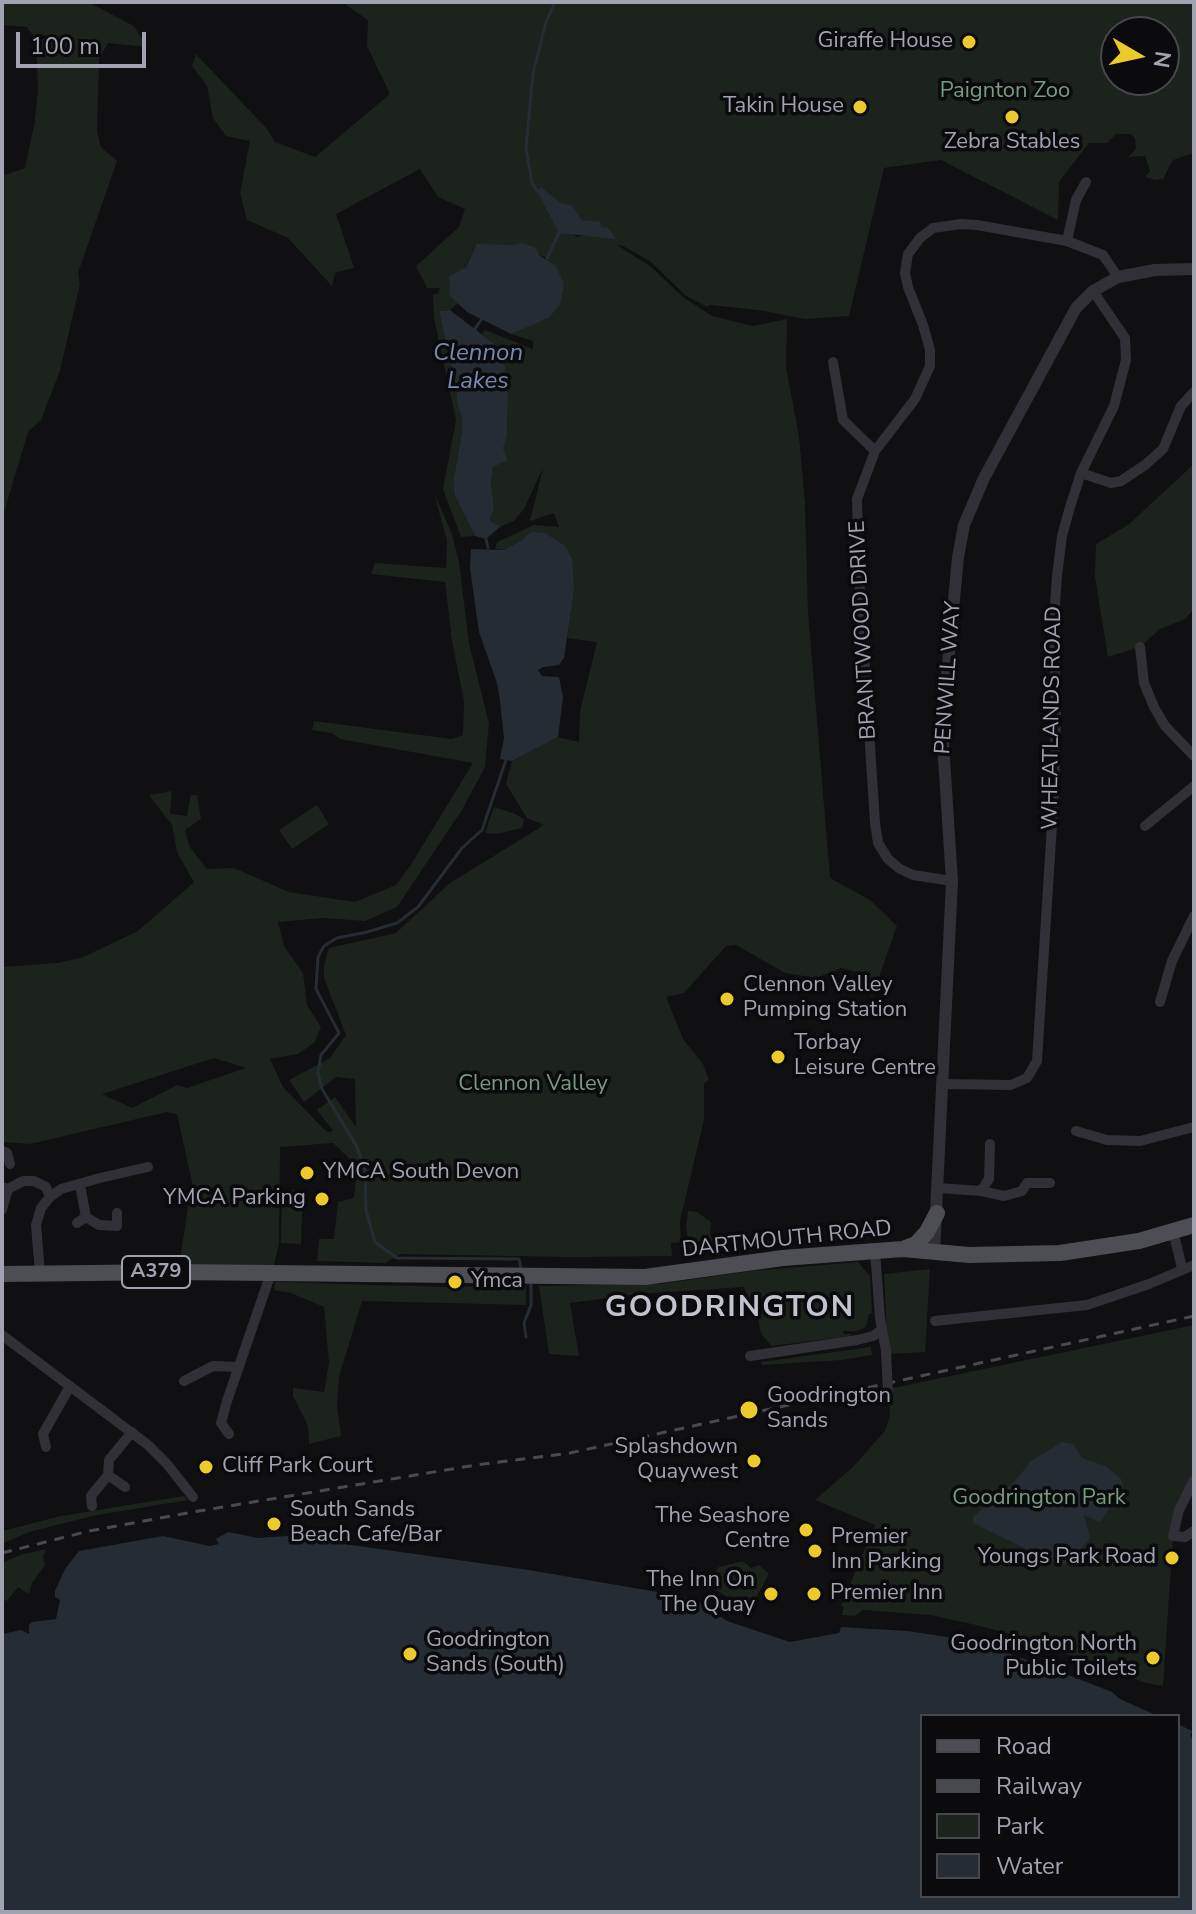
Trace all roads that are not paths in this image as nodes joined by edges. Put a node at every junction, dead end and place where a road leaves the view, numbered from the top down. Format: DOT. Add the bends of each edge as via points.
graph roads {
  1 [pos="1086,182"];
  2 [pos="1067,241"];
  3 [pos="1194,269"];
  4 [pos="1118,277"];
  5 [pos="1093,291"];
  6 [pos="833,362"];
  7 [pos="1194,392"];
  8 [pos="875,451"];
  9 [pos="1081,473"];
  10 [pos="1140,647"];
  11 [pos="1194,756"];
  12 [pos="1194,786"];
  13 [pos="1145,826"];
  14 [pos="952,881"];
  15 [pos="1194,916"];
  16 [pos="1160,1002"];
  17 [pos="942,1084"];
  18 [pos="1194,1127"];
  19 [pos="1076,1131"];
  20 [pos="990,1144"];
  21 [pos="2,1151"];
  22 [pos="10,1164"];
  23 [pos="148,1167"];
  24 [pos="1050,1183"];
  25 [pos="80,1185"];
  26 [pos="5,1188"];
  27 [pos="938,1188"];
  28 [pos="981,1191"];
  29 [pos="50,1197"];
  30 [pos="2,1210"];
  31 [pos="117,1213"];
  32 [pos="937,1213"];
  33 [pos="1194,1225"];
  34 [pos="117,1226"];
  35 [pos="129,1227"];
  36 [pos="1173,1231"];
  37 [pos="903,1249"];
  38 [pos="875,1251"];
  39 [pos="934,1253"];
  40 [pos="1194,1265"];
  41 [pos="1182,1268"];
  42 [pos="40,1273"];
  43 [pos="271,1273"];
  44 [pos="2,1274"];
  45 [pos="935,1321"];
  46 [pos="881,1330"];
  47 [pos="2,1335"];
  48 [pos="750,1356"];
  49 [pos="239,1367"];
  50 [pos="184,1381"];
  51 [pos="69,1388"];
  52 [pos="888,1393"];
  53 [pos="132,1432"];
  54 [pos="229,1434"];
  55 [pos="46,1447"];
  56 [pos="108,1475"];
  57 [pos="1194,1480"];
  58 [pos="125,1487"];
  59 [pos="193,1497"];
  60 [pos="92,1506"];
  61 [pos="1194,1531"];
  1 -- 2 [label="street" via="1076,200"];
  2 -- 4 [label="street, BRANTWOOD DRIVE" via="1103,255"];
  2 -- 8 [label="street, BRANTWOOD DRIVE" via="961,224 933,228 914,244 905,273 930,350 930,366 915,399"];
  3 -- 4 [label="street, PENWILL WAY"];
  4 -- 5 [label="street, PENWILL WAY"];
  5 -- 9 [label="street, WHEATLANDS ROAD" via="1125,338 1126,360 1114,406"];
  5 -- 14 [label="street, PENWILL WAY" via="1076,308 1050,355 984,478 962,533 942,728"];
  6 -- 8 [label="street" via="843,420"];
  7 -- 9 [label="street" via="1181,406 1163,449 1145,465 1111,483"];
  8 -- 14 [label="street, BRANTWOOD DRIVE" via="857,499 857,529 878,843 900,869"];
  9 -- 17 [label="street, WHEATLANDS ROAD" via="1062,536 1057,576 1054,793 1037,1061 1027,1078 1011,1085"];
  10 -- 11 [label="street" via="1144,683 1154,707"];
  12 -- 13 [label="street"];
  14 -- 17 [label="street, PENWILL WAY"];
  15 -- 16 [label="street"];
  17 -- 27 [label="street, PENWILL WAY"];
  18 -- 19 [label="street" via="1140,1141 1107,1140"];
  20 -- 28 [label="street" via="989,1179"];
  21 -- 22 [label="street"];
  23 -- 25 [label="street"];
  24 -- 28 [label="street" via="1027,1183 1022,1191 1004,1196"];
  25 -- 29 [label="street"];
  25 -- 34 [label="street" via="81,1220"];
  26 -- 29 [label="street" via="34,1181 46,1187"];
  26 -- 30 [label="street"];
  27 -- 28 [label="street"];
  27 -- 32 [label="street, PENWILL WAY"];
  29 -- 42 [label="street" via="36,1225"];
  31 -- 34 [label="street"];
  32 -- 37 [label="main road" via="916,1244"];
  32 -- 39 [label="street, PENWILL WAY"];
  33 -- 36 [label="main road, DARTMOUTH ROAD / A379"];
  34 -- 35 [label="street"];
  36 -- 39 [label="main road, DARTMOUTH ROAD / A379" via="1060,1253"];
  36 -- 41 [label="street"];
  37 -- 38 [label="main road, DARTMOUTH ROAD / A379"];
  37 -- 39 [label="main road, DARTMOUTH ROAD / A379"];
  38 -- 43 [label="main road, DARTMOUTH ROAD / A379" via="645,1277"];
  38 -- 46 [label="street"];
  40 -- 41 [label="street"];
  41 -- 45 [label="street" via="1087,1305"];
  42 -- 43 [label="main road, DARTMOUTH ROAD / A379"];
  42 -- 44 [label="main road, DARTMOUTH ROAD / A379"];
  43 -- 49 [label="street"];
  46 -- 48 [label="street" via="857,1340"];
  46 -- 52 [label="street, bridge"];
  47 -- 51 [label="street"];
  49 -- 50 [label="street" via="213,1366"];
  49 -- 54 [label="street" via="221,1423"];
  51 -- 53 [label="street"];
  51 -- 55 [label="street" via="43,1434"];
  53 -- 56 [label="street" via="109,1460"];
  53 -- 59 [label="street"];
  56 -- 58 [label="street"];
  56 -- 60 [label="street" via="91,1496"];
  57 -- 61 [label="street" via="1173,1536"];
}
